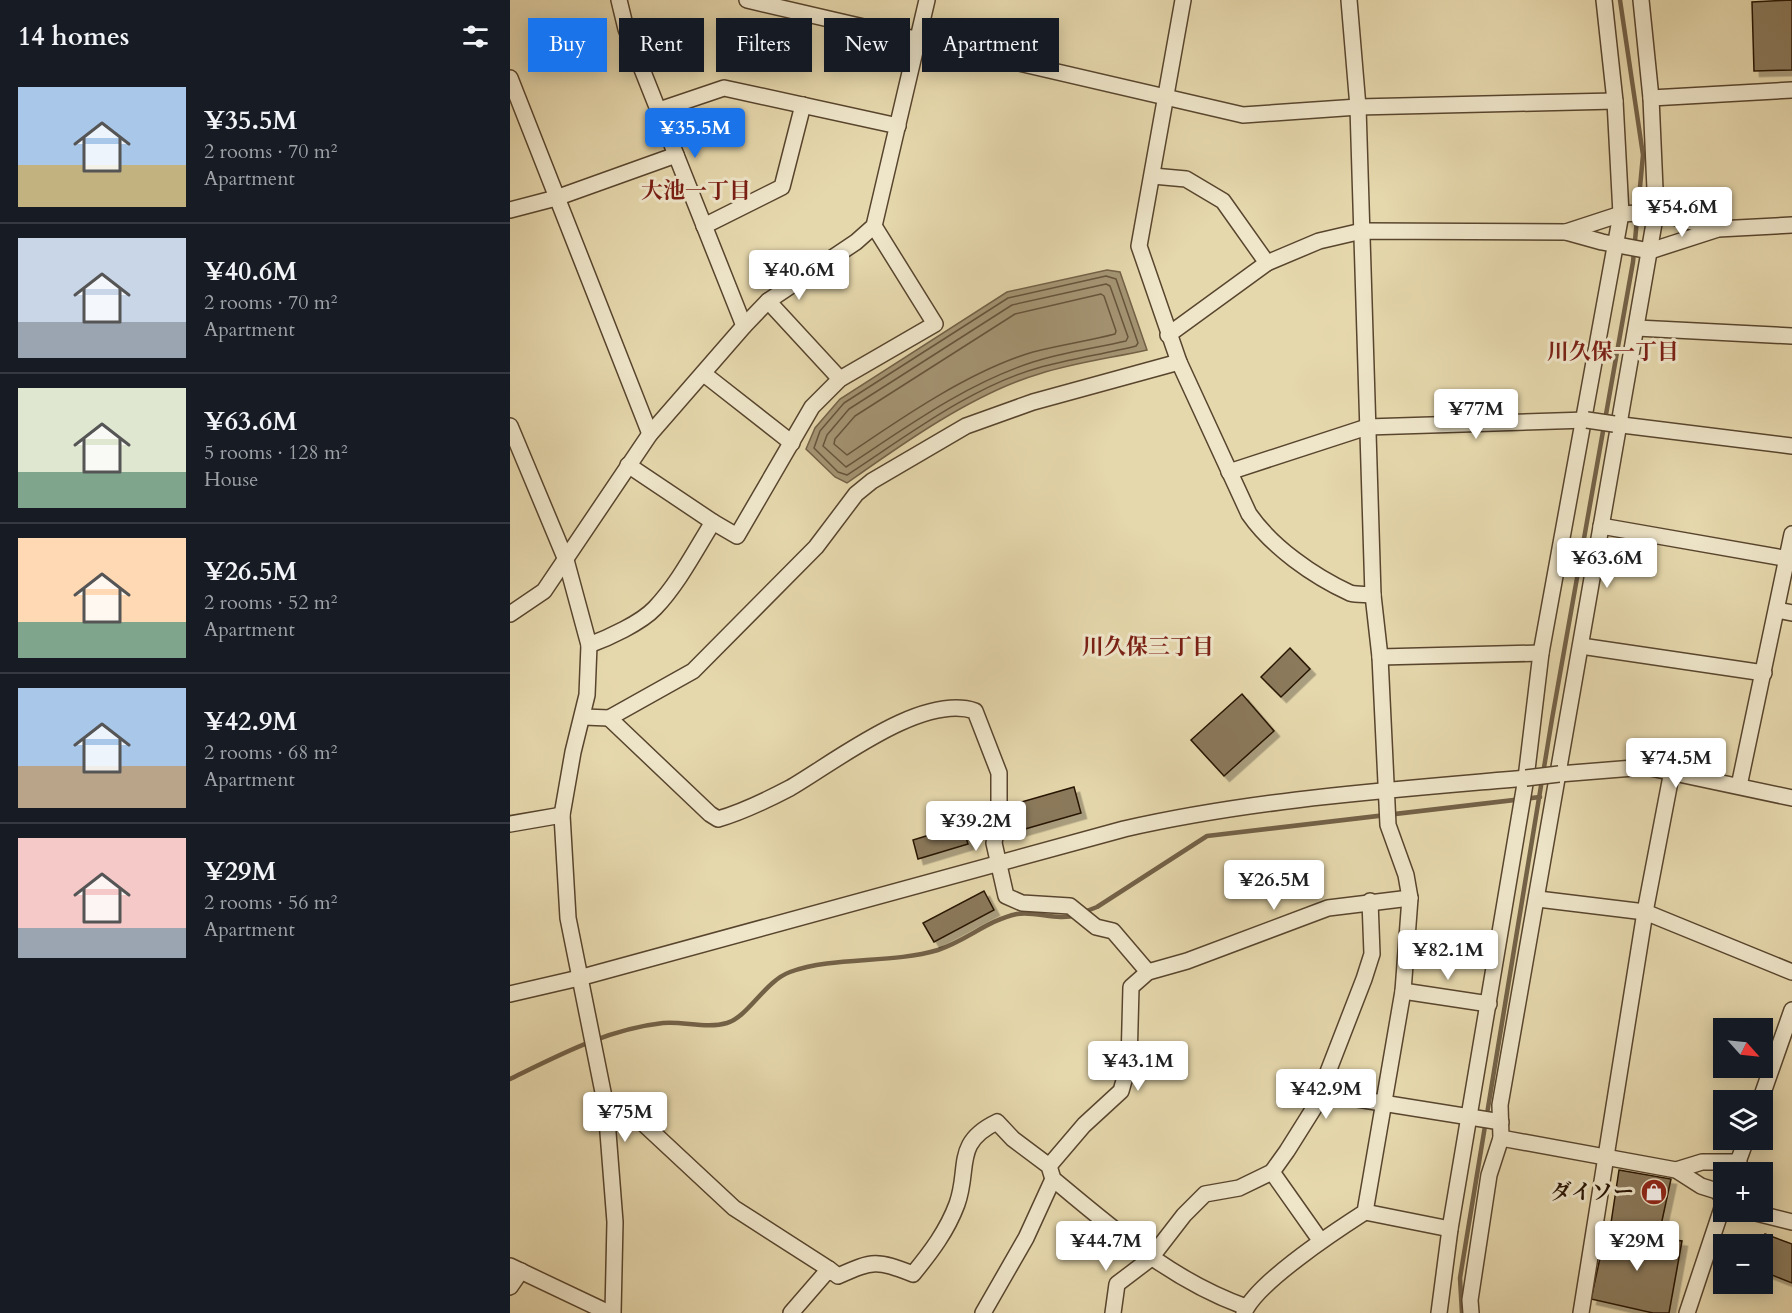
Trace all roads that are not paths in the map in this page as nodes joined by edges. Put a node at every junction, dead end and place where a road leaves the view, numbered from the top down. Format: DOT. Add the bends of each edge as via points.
graph roads {
  1 [pos="619,0"];
  2 [pos="747,0"];
  3 [pos="927,0"];
  4 [pos="1183,0"];
  5 [pos="1349,0"];
  6 [pos="1604,0"];
  7 [pos="1641,0"];
  8 [pos="918,38"];
  9 [pos="510,78"];
  10 [pos="1792,90"];
  11 [pos="1165,97"];
  12 [pos="1651,98"];
  13 [pos="1615,101"];
  14 [pos="803,105"];
  15 [pos="1358,107"];
  16 [pos="659,110"];
  17 [pos="898,126"];
  18 [pos="676,155"];
  19 [pos="1153,176"];
  20 [pos="556,198"];
  21 [pos="510,210"];
  22 [pos="1656,212"];
  23 [pos="1621,214"];
  24 [pos="1792,225"];
  25 [pos="704,226"];
  26 [pos="874,226"];
  27 [pos="1718,229"];
  28 [pos="1362,231"];
  29 [pos="1566,232"];
  30 [pos="1616,245"];
  31 [pos="1650,251"];
  32 [pos="1267,263"];
  33 [pos="768,302"];
  34 [pos="744,326"];
  35 [pos="1637,328"];
  36 [pos="1168,335"];
  37 [pos="1792,336"];
  38 [pos="1179,362"];
  39 [pos="704,374"];
  40 [pos="840,379"];
  41 [pos="1585,420"];
  42 [pos="1617,425"];
  43 [pos="510,426"];
  44 [pos="1367,427"];
  45 [pos="650,434"];
  46 [pos="792,443"];
  47 [pos="1792,446"];
  48 [pos="628,465"];
  49 [pos="1229,472"];
  50 [pos="713,522"];
  51 [pos="1602,526"];
  52 [pos="1792,534"];
  53 [pos="1789,559"];
  54 [pos="566,560"];
  55 [pos="1373,595"];
  56 [pos="1785,611"];
  57 [pos="510,614"];
  58 [pos="589,645"];
  59 [pos="1581,646"];
  60 [pos="1541,653"];
  61 [pos="1380,657"];
  62 [pos="1764,673"];
  63 [pos="584,717"];
  64 [pos="609,718"];
  65 [pos="1672,771"];
  66 [pos="1559,774"];
  67 [pos="1526,778"];
  68 [pos="1739,786"];
  69 [pos="1792,798"];
  70 [pos="1386,799"];
  71 [pos="562,815"];
  72 [pos="510,824"];
  73 [pos="998,863"];
  74 [pos="1410,898"];
  75 [pos="1538,898"];
  76 [pos="1370,901"];
  77 [pos="1645,912"];
  78 [pos="1148,972"];
  79 [pos="1792,972"];
  80 [pos="579,978"];
  81 [pos="1403,991"];
  82 [pos="510,994"];
  83 [pos="1489,1004"];
  84 [pos="1792,1010"];
  85 [pos="1764,1090"];
  86 [pos="1320,1093"];
  87 [pos="1382,1103"];
  88 [pos="606,1107"];
  89 [pos="1469,1117"];
  90 [pos="1501,1122"];
  91 [pos="1501,1138"];
  92 [pos="1606,1156"];
  93 [pos="1713,1164"];
  94 [pos="1676,1170"];
  95 [pos="1272,1172"];
  96 [pos="1051,1173"];
  97 [pos="1713,1190"];
  98 [pos="1365,1212"];
  99 [pos="1773,1217"];
  100 [pos="1717,1222"];
  101 [pos="1792,1222"];
  102 [pos="1450,1229"];
  103 [pos="1320,1240"];
  104 [pos="1150,1259"];
  105 [pos="516,1269"];
  106 [pos="829,1269"];
  107 [pos="510,1287"];
  108 [pos="1245,1310"];
  109 [pos="611,1313"];
  110 [pos="791,1313"];
  111 [pos="983,1313"];
  112 [pos="1113,1313"];
  113 [pos="1439,1313"];
  114 [pos="1471,1313"];
  115 [pos="1581,1313"];
  116 [pos="1687,1313"];
  1 -- 16 [label="street" via="626,29"];
  2 -- 8 [label="street"];
  3 -- 8 [label="street"];
  4 -- 11 [label="street"];
  5 -- 15 [label="street"];
  6 -- 13 [label="street"];
  7 -- 12 [label="street"];
  8 -- 11 [label="street"];
  8 -- 17 [label="street"];
  9 -- 20 [label="street"];
  10 -- 12 [label="street"];
  11 -- 15 [label="street" via="1243,115"];
  11 -- 19 [label="street"];
  12 -- 22 [label="street"];
  13 -- 15 [label="street"];
  13 -- 23 [label="street"];
  14 -- 16 [label="street" via="724,88"];
  14 -- 17 [label="street"];
  14 -- 25 [label="street" via="782,187"];
  15 -- 28 [label="street"];
  16 -- 18 [label="street"];
  17 -- 26 [label="street"];
  18 -- 20 [label="street"];
  18 -- 25 [label="street"];
  19 -- 32 [label="street" via="1186,179 1223,201"];
  19 -- 36 [label="street" via="1139,246"];
  20 -- 21 [label="street"];
  20 -- 45 [label="street"];
  22 -- 23 [label="street"];
  22 -- 27 [label="street"];
  22 -- 31 [label="street"];
  23 -- 29 [label="street"];
  23 -- 30 [label="street"];
  24 -- 27 [label="street"];
  25 -- 34 [label="street"];
  26 -- 33 [label="street"];
  26 -- 40 [label="street" via="935,324"];
  27 -- 31 [label="street"];
  28 -- 29 [label="street"];
  28 -- 32 [label="street" via="1319,241"];
  28 -- 44 [label="street"];
  29 -- 30 [label="street"];
  30 -- 31 [label="street"];
  30 -- 41 [label="street"];
  31 -- 35 [label="street"];
  32 -- 36 [label="street"];
  33 -- 34 [label="street"];
  33 -- 40 [label="street"];
  34 -- 39 [label="street"];
  35 -- 37 [label="street"];
  35 -- 42 [label="street"];
  36 -- 38 [label="street"];
  38 -- 49 [label="street"];
  38 -- 64 [label="street" via="1033,402 966,426 872,481 856,494 816,547 693,671"];
  39 -- 45 [label="street"];
  39 -- 46 [label="street"];
  40 -- 46 [label="street" via="812,407"];
  41 -- 42 [label="street, bridge"];
  41 -- 44 [label="street"];
  41 -- 60 [label="street"];
  42 -- 47 [label="street"];
  42 -- 51 [label="street"];
  43 -- 54 [label="street"];
  44 -- 49 [label="street"];
  44 -- 55 [label="street"];
  45 -- 48 [label="street"];
  46 -- 50 [label="street" via="736,536"];
  48 -- 50 [label="street"];
  48 -- 54 [label="street"];
  49 -- 55 [label="street" via="1249,514 1279,549 1352,594"];
  50 -- 58 [label="street" via="654,610"];
  51 -- 53 [label="street"];
  51 -- 59 [label="street"];
  52 -- 53 [label="street"];
  53 -- 56 [label="street"];
  54 -- 57 [label="street" via="544,591"];
  54 -- 58 [label="street"];
  55 -- 61 [label="street"];
  56 -- 62 [label="street"];
  58 -- 63 [label="street"];
  59 -- 62 [label="street"];
  59 -- 66 [label="street"];
  60 -- 61 [label="street"];
  60 -- 67 [label="street"];
  61 -- 70 [label="street"];
  62 -- 68 [label="street"];
  63 -- 64 [label="street"];
  63 -- 71 [label="street" via="573,752"];
  64 -- 73 [label="street" via="718,819 789,788 887,728 960,706 975,711 999,773 994,843"];
  65 -- 66 [label="street" via="1646,767"];
  65 -- 68 [label="street"];
  65 -- 77 [label="street"];
  66 -- 67 [label="street, bridge"];
  66 -- 75 [label="street"];
  67 -- 70 [label="street"];
  67 -- 83 [label="street"];
  68 -- 69 [label="street"];
  70 -- 73 [label="street" via="1182,816"];
  70 -- 74 [label="street" via="1388,825"];
  71 -- 72 [label="street"];
  71 -- 80 [label="street" via="568,918"];
  73 -- 78 [label="street" via="1006,896 1022,903 1070,906 1096,927 1113,931"];
  73 -- 80 [label="street"];
  74 -- 76 [label="street"];
  74 -- 81 [label="street"];
  75 -- 77 [label="street"];
  75 -- 90 [label="street" via="1500,1105"];
  76 -- 78 [label="street" via="1328,908"];
  76 -- 86 [label="street" via="1372,954"];
  77 -- 79 [label="street"];
  77 -- 92 [label="street"];
  78 -- 96 [label="street" via="1131,987 1130,1063 1121,1091 1084,1125"];
  80 -- 82 [label="street"];
  80 -- 88 [label="street"];
  81 -- 83 [label="street"];
  81 -- 87 [label="street"];
  83 -- 89 [label="street"];
  84 -- 85 [label="street"];
  86 -- 87 [label="street"];
  86 -- 95 [label="street"];
  87 -- 89 [label="street"];
  87 -- 98 [label="street"];
  88 -- 106 [label="street" via="632,1113 734,1208"];
  88 -- 109 [label="street" via="615,1222"];
  89 -- 90 [label="street"];
  89 -- 102 [label="street"];
  90 -- 91 [label="street"];
  91 -- 92 [label="street"];
  91 -- 114 [label="street" via="1488,1174"];
  92 -- 94 [label="street"];
  92 -- 115 [label="street"];
  93 -- 94 [label="street" via="1702,1162"];
  94 -- 97 [label="street"];
  95 -- 103 [label="street"];
  95 -- 104 [label="street" via="1239,1188 1205,1194"];
  96 -- 104 [label="street"];
  96 -- 106 [label="street" via="997,1122 969,1143 958,1202 939,1242 913,1274 883,1262 868,1263 838,1276"];
  96 -- 111 [label="street" via="1026,1238"];
  98 -- 102 [label="street"];
  98 -- 103 [label="street"];
  99 -- 101 [label="street"];
  100 -- 116 [label="street"];
  102 -- 113 [label="street"];
  103 -- 108 [label="street"];
  104 -- 108 [label="street"];
  104 -- 112 [label="street" via="1117,1284"];
  105 -- 107 [label="street"];
  105 -- 109 [label="street"];
  106 -- 110 [label="street"];
}
